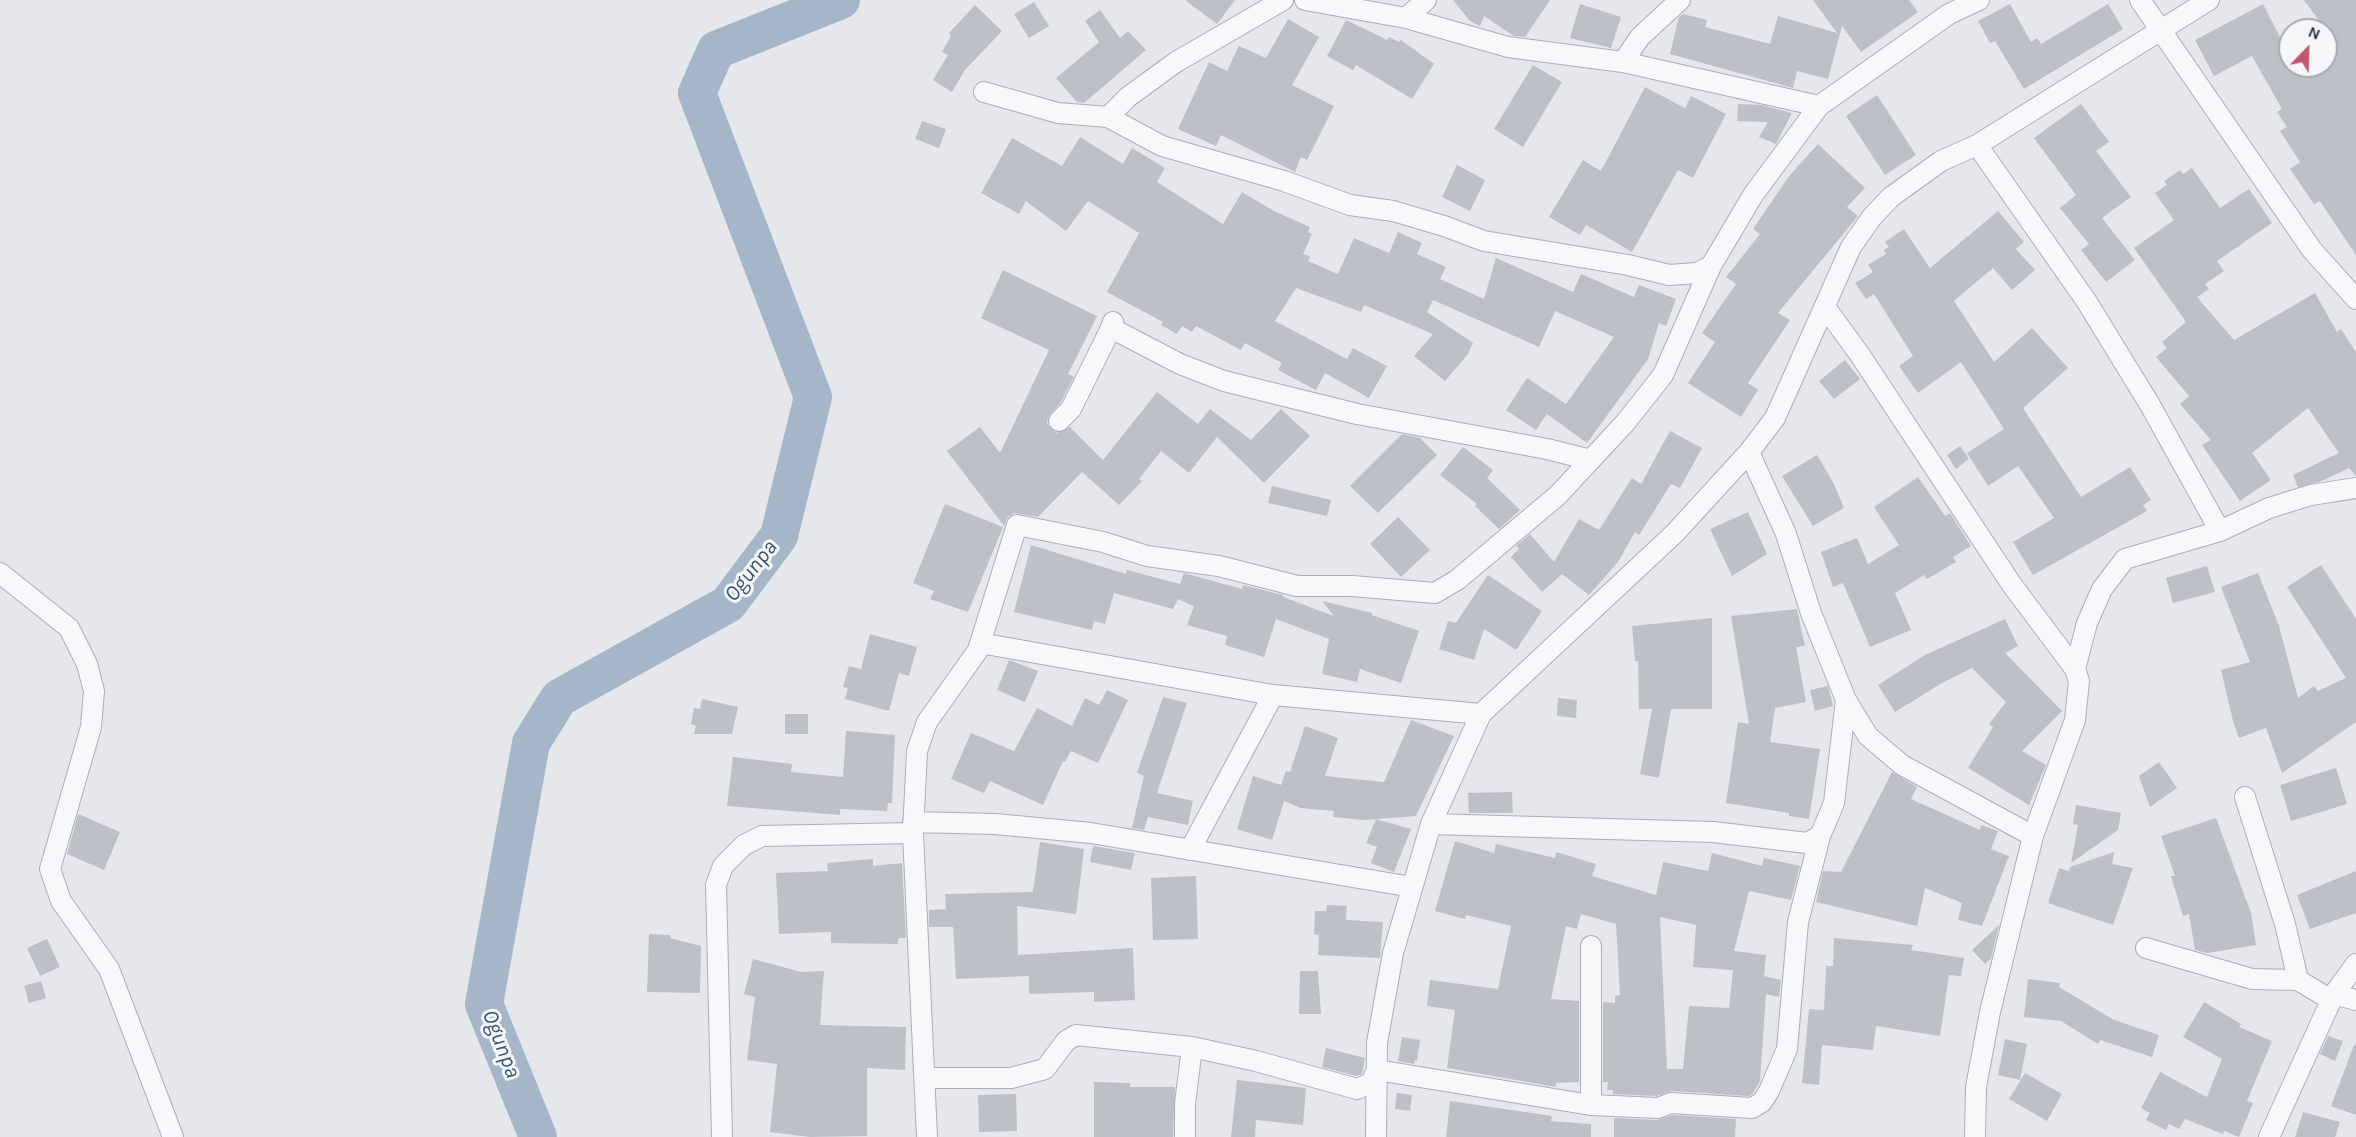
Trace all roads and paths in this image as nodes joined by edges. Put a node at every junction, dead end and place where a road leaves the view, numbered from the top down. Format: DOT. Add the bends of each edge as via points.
graph roads {
  1 [pos="1283,0"];
  2 [pos="1305,0"];
  3 [pos="1426,0"];
  4 [pos="1680,0"];
  5 [pos="1979,0"];
  6 [pos="2140,0"];
  7 [pos="2209,0"];
  8 [pos="1406,18"];
  9 [pos="2161,31"];
  10 [pos="1623,62"];
  11 [pos="984,92"];
  12 [pos="1819,106"];
  13 [pos="1108,117"];
  14 [pos="1977,145"];
  15 [pos="1711,266"];
  16 [pos="2356,299"];
  17 [pos="1825,307"];
  18 [pos="1059,421"];
  19 [pos="1749,452"];
  20 [pos="1591,460"];
  21 [pos="2356,488"];
  22 [pos="2220,531"];
  23 [pos="0,573"];
  24 [pos="980,643"];
  25 [pos="2075,669"];
  26 [pos="1274,695"];
  27 [pos="1846,700"];
  28 [pos="1481,714"];
  29 [pos="1868,736"];
  30 [pos="1843,743"];
  31 [pos="2245,797"];
  32 [pos="1431,824"];
  33 [pos="913,827"];
  34 [pos="1820,836"];
  35 [pos="2033,836"];
  36 [pos="1190,850"];
  37 [pos="1412,887"];
  38 [pos="1591,946"];
  39 [pos="2146,948"];
  40 [pos="2356,964"];
  41 [pos="2298,980"];
  42 [pos="2332,997"];
  43 [pos="2356,1000"];
  44 [pos="1192,1047"];
  45 [pos="1377,1070"];
  46 [pos="925,1078"];
  47 [pos="1591,1105"];
  48 [pos="1980,1135"];
  49 [pos="173,1137"];
  50 [pos="722,1137"];
  51 [pos="927,1137"];
  52 [pos="1185,1137"];
  53 [pos="1376,1137"];
  54 [pos="2269,1137"];
  1 -- 13 [label="street" via="1176,62"];
  2 -- 8 [label="street"];
  3 -- 8 [label="street"];
  4 -- 10 [label="street" via="1640,37"];
  5 -- 12 [label="street" via="1949,14"];
  6 -- 9 [label="street"];
  7 -- 9 [label="street"];
  8 -- 10 [label="street" via="1508,47"];
  9 -- 14 [label="street"];
  9 -- 16 [label="street" via="2312,250"];
  10 -- 12 [label="street"];
  11 -- 13 [label="street" via="1058,113"];
  12 -- 15 [label="street" via="1753,195"];
  13 -- 15 [label="street" via="1162,146 1284,181 1350,205 1393,211 1484,241 1669,275 1697,273"];
  14 -- 17 [label="street" via="1941,161 1891,197 1872,217 1851,247"];
  14 -- 22 [label="street" via="2093,311"];
  15 -- 20 [label="street" via="1663,375"];
  17 -- 19 [label="street" via="1775,418"];
  17 -- 25 [label="street" via="2012,585"];
  18 -- 20 [label="street" via="1071,409 1112,325 1180,364 1224,381 1357,414 1547,448"];
  19 -- 27 [label="street" via="1786,534 1811,613"];
  19 -- 28 [label="street" via="1675,533"];
  20 -- 24 [label="street" via="1558,495 1457,580 1435,593 1297,586 1017,525"];
  21 -- 22 [label="street" via="2311,495 2269,508"];
  22 -- 25 [label="street" via="2125,559 2102,588 2087,623"];
  23 -- 49 [label="street" via="69,628 87,664 94,691 91,727 50,869 61,901 109,969"];
  24 -- 26 [label="street"];
  24 -- 33 [label="street" via="927,722 917,750"];
  25 -- 35 [label="street" via="2079,681 2075,720"];
  26 -- 28 [label="street"];
  26 -- 36 [label="street"];
  27 -- 29 [label="street"];
  27 -- 30 [label="street"];
  28 -- 32 [label="street"];
  29 -- 30 [label="street"];
  29 -- 35 [label="street" via="1902,765"];
  30 -- 34 [label="street" via="1834,803"];
  31 -- 41 [label="street" via="2285,924"];
  32 -- 34 [label="street" via="1713,832 1807,843"];
  32 -- 37 [label="street"];
  33 -- 36 [label="street" via="995,824 1091,833"];
  33 -- 46 [label="street"];
  33 -- 50 [label="street" via="762,836 744,845 723,866 716,885"];
  34 -- 47 [label="street" via="1798,922 1787,1049 1762,1102 1752,1108 1671,1103 1658,1108"];
  35 -- 48 [label="street" via="1976,1087"];
  36 -- 37 [label="street"];
  37 -- 45 [label="street" via="1393,953 1377,1043"];
  38 -- 47 [label="street"];
  39 -- 41 [label="street" via="2252,980"];
  40 -- 42 [label="street"];
  41 -- 42 [label="street"];
  42 -- 43 [label="street"];
  42 -- 54 [label="street"];
  44 -- 45 [label="street" via="1357,1089 1371,1083"];
  44 -- 46 [label="street" via="1076,1035 1066,1041 1045,1069 1011,1078"];
  44 -- 52 [label="street"];
  45 -- 47 [label="street"];
  45 -- 53 [label="street"];
  46 -- 51 [label="street"];
}
